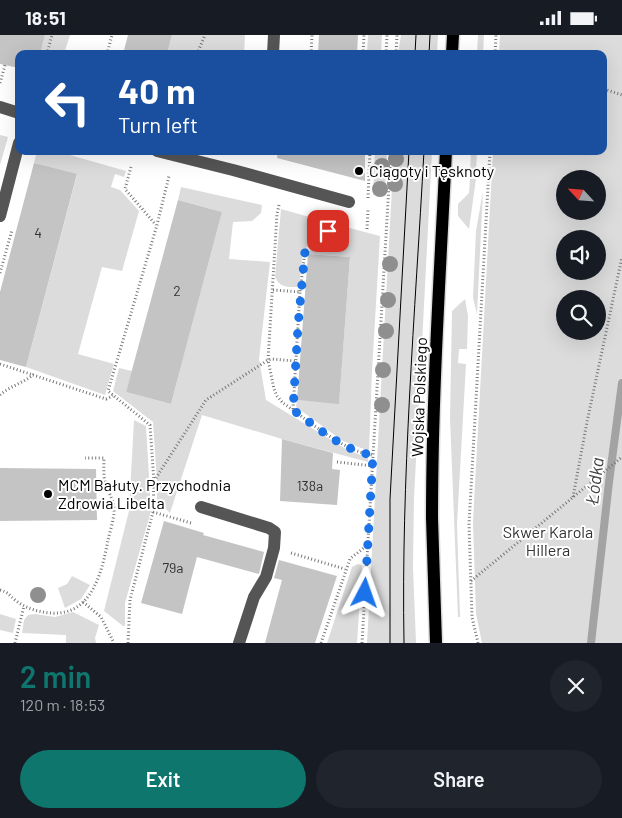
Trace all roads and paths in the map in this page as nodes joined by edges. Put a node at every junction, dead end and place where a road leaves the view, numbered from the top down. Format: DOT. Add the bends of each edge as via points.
graph roads {
  1 [pos="52,35"];
  2 [pos="112,35"];
  3 [pos="205,35"];
  4 [pos="274,35"];
  5 [pos="312,35"];
  6 [pos="364,35"];
  7 [pos="387,35"];
  8 [pos="397,35"];
  9 [pos="453,35"];
  10 [pos="496,35"];
  11 [pos="48,50"];
  12 [pos="108,50"];
  13 [pos="199,50"];
  14 [pos="274,50"];
  15 [pos="311,50"];
  16 [pos="363,50"];
  17 [pos="386,50"];
  18 [pos="396,50"];
  19 [pos="452,50"];
  20 [pos="495,50"];
  21 [pos="5,65"];
  22 [pos="0,83"];
  23 [pos="607,90"];
  24 [pos="622,95"];
  25 [pos="0,107"];
  26 [pos="15,112"];
  27 [pos="16,155"];
  28 [pos="172,155"];
  29 [pos="370,155"];
  30 [pos="391,155"];
  31 [pos="446,155"];
  32 [pos="490,155"];
  33 [pos="131,167"];
  34 [pos="169,177"];
  35 [pos="349,202"];
  36 [pos="279,205"];
  37 [pos="0,216"];
  38 [pos="339,221"];
  39 [pos="157,225"];
  40 [pos="367,229"];
  41 [pos="622,257"];
  42 [pos="273,290"];
  43 [pos="300,292"];
  44 [pos="268,361"];
  45 [pos="295,361"];
  46 [pos="0,364"];
  47 [pos="33,375"];
  48 [pos="0,395"];
  49 [pos="113,396"];
  50 [pos="293,410"];
  51 [pos="373,455"];
  52 [pos="622,457"];
  53 [pos="85,458"];
  54 [pos="337,462"];
  55 [pos="373,466"];
  56 [pos="154,482"];
  57 [pos="573,497"];
  58 [pos="201,507"];
  59 [pos="368,543"];
  60 [pos="471,581"];
  61 [pos="0,590"];
  62 [pos="83,602"];
  63 [pos="24,606"];
  64 [pos="16,643"];
  65 [pos="114,643"];
  66 [pos="128,643"];
  67 [pos="239,643"];
  68 [pos="321,643"];
  69 [pos="362,643"];
  70 [pos="436,643"];
  71 [pos="478,643"];
  1 -- 11 [label="path"];
  2 -- 12 [label="path"];
  3 -- 13 [label="path"];
  4 -- 14 [label="street"];
  5 -- 15 [label="path"];
  6 -- 16 [label="path"];
  7 -- 17 [label="path"];
  8 -- 18 [label="path"];
  9 -- 19 [label="main road"];
  10 -- 20 [label="path"];
  21 -- 22 [label="path"];
  23 -- 24 [label="path"];
  25 -- 26 [label="street"];
  27 -- 37 [label="street"];
  28 -- 35 [label="street"];
  29 -- 40 [label="path"];
  30 -- 51 [label="path"];
  31 -- 70 [label="main road, Wojska Polskiego" via="433,442"];
  32 -- 60 [label="path" via="469,524"];
  33 -- 39 [label="path" via="125,189"];
  34 -- 39 [label="path"];
  36 -- 42 [label="path"];
  38 -- 43 [label="path" via="305,251"];
  39 -- 49 [label="path" via="108,391"];
  41 -- 57 [label="path"];
  42 -- 43 [label="path"];
  42 -- 44 [label="path"];
  43 -- 45 [label="path"];
  44 -- 45 [label="path"];
  44 -- 50 [label="path" via="277,396"];
  44 -- 56 [label="path" via="206,399"];
  45 -- 50 [label="path"];
  46 -- 47 [label="path"];
  47 -- 48 [label="path"];
  47 -- 49 [label="path" via="106,399"];
  49 -- 56 [label="path" via="150,425"];
  50 -- 51 [label="path" via="346,446"];
  51 -- 55 [label="path"];
  52 -- 57 [label="path"];
  53 -- 62 [label="path" via="104,459 104,476 114,512 94,588"];
  54 -- 55 [label="path"];
  55 -- 59 [label="path"];
  56 -- 66 [label="path" via="153,512 130,600"];
  57 -- 60 [label="path"];
  58 -- 67 [label="street" via="275,532 266,577 254,597"];
  59 -- 68 [label="path" via="350,559"];
  59 -- 69 [label="path"];
  60 -- 71 [label="path" via="472,617"];
  61 -- 63 [label="path" via="8,592"];
  62 -- 63 [label="path" via="61,613"];
  62 -- 65 [label="path" via="100,617"];
  63 -- 64 [label="path"];
}
